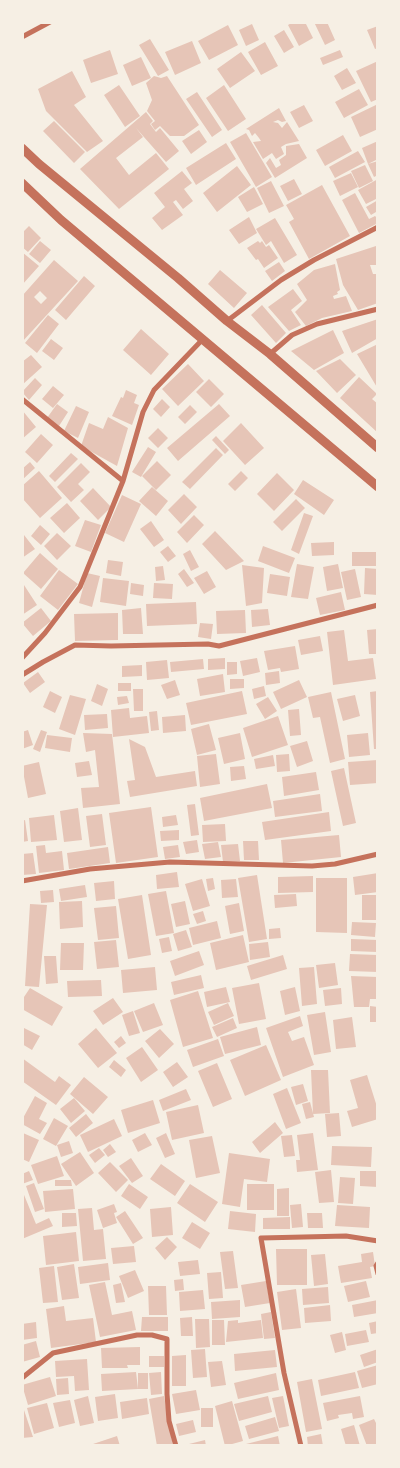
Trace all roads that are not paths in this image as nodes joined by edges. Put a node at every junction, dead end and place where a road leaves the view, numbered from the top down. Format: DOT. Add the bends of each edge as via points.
graph roads {
  1 [pos="50,22"];
  2 [pos="22,36"];
  3 [pos="22,148"];
  4 [pos="22,183"];
  5 [pos="378,227"];
  6 [pos="378,310"];
  7 [pos="227,321"];
  8 [pos="203,339"];
  9 [pos="270,354"];
  10 [pos="22,399"];
  11 [pos="378,448"];
  12 [pos="123,481"];
  13 [pos="378,487"];
  14 [pos="378,605"];
  15 [pos="22,658"];
  16 [pos="22,675"];
  17 [pos="378,854"];
  18 [pos="22,881"];
  19 [pos="378,1241"];
  20 [pos="378,1263"];
  21 [pos="378,1274"];
  22 [pos="22,1378"];
  23 [pos="176,1446"];
  24 [pos="301,1446"];
  1 -- 2 [label="street"];
  3 -- 7 [label="street"];
  4 -- 8 [label="street" via="61,220"];
  5 -- 7 [label="street" via="280,280"];
  6 -- 9 [label="street" via="317,324 292,335"];
  7 -- 9 [label="street"];
  8 -- 12 [label="street" via="154,390 143,412"];
  8 -- 13 [label="street"];
  9 -- 11 [label="street"];
  10 -- 12 [label="street"];
  12 -- 15 [label="street" via="80,587 45,634"];
  14 -- 16 [label="street" via="219,646 75,645"];
  17 -- 18 [label="street" via="312,866 170,862 90,869"];
  19 -- 24 [label="street" via="346,1236 261,1238 284,1373"];
  20 -- 21 [label="street"];
  22 -- 23 [label="street" via="53,1353 136,1335 167,1338 169,1421"];
}
